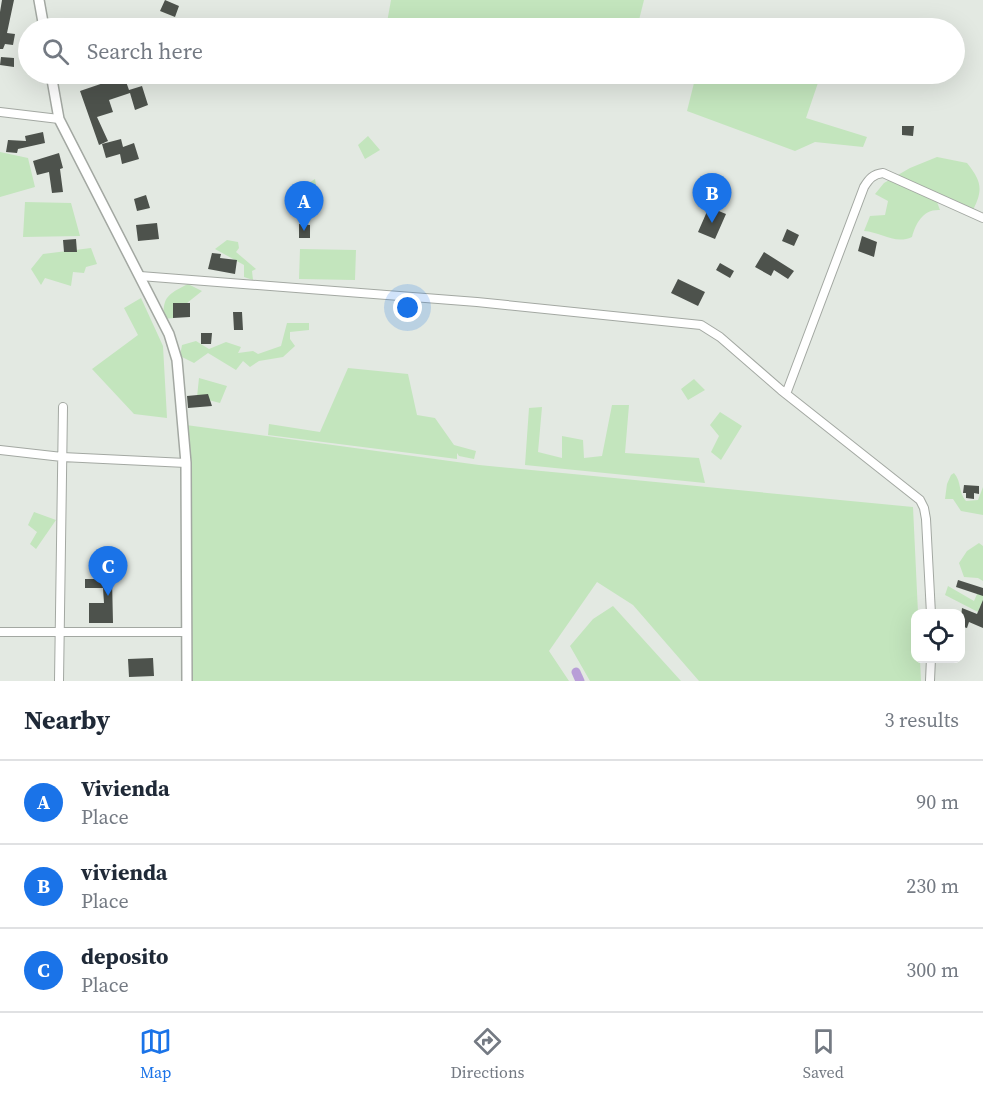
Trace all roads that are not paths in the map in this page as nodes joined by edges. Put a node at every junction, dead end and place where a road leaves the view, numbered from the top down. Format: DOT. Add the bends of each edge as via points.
graph roads {
  1 [pos="39,0"];
  2 [pos="42,18"];
  3 [pos="53,84"];
  4 [pos="0,112"];
  5 [pos="59,120"];
  6 [pos="983,218"];
  7 [pos="140,276"];
  8 [pos="786,393"];
  9 [pos="63,407"];
  10 [pos="0,450"];
  11 [pos="63,457"];
  12 [pos="186,463"];
  13 [pos="931,609"];
  14 [pos="0,632"];
  15 [pos="59,632"];
  16 [pos="187,632"];
  17 [pos="931,663"];
  18 [pos="59,681"];
  19 [pos="187,681"];
  20 [pos="930,681"];
  1 -- 2 [label="street"];
  3 -- 5 [label="street"];
  4 -- 5 [label="street"];
  5 -- 7 [label="street"];
  6 -- 8 [label="street" via="883,173 869,180"];
  7 -- 8 [label="street" via="690,323 710,330"];
  7 -- 12 [label="street" via="169,334 177,360"];
  8 -- 13 [label="street" via="920,500 926,519"];
  9 -- 11 [label="street"];
  10 -- 11 [label="street"];
  11 -- 12 [label="street"];
  11 -- 15 [label="street"];
  12 -- 16 [label="street"];
  14 -- 15 [label="street"];
  15 -- 16 [label="street"];
  15 -- 18 [label="street"];
  16 -- 19 [label="street"];
  17 -- 20 [label="street"];
}
